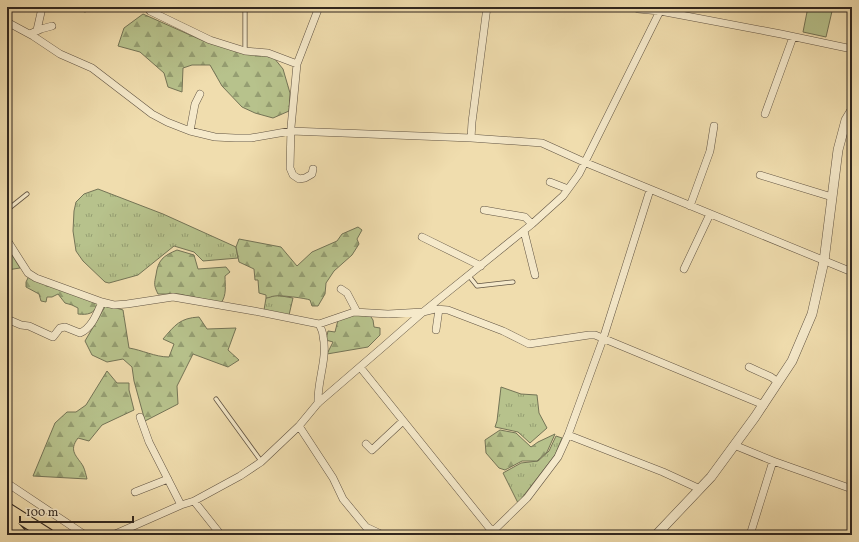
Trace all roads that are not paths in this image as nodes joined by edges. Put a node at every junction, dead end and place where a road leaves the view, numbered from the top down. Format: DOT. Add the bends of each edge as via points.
graph roads {
  1 [pos="147,7"];
  2 [pos="245,7"];
  3 [pos="319,7"];
  4 [pos="488,7"];
  5 [pos="634,7"];
  6 [pos="42,8"];
  7 [pos="661,9"];
  8 [pos="7,22"];
  9 [pos="52,26"];
  10 [pos="38,30"];
  11 [pos="30,34"];
  12 [pos="793,37"];
  13 [pos="852,49"];
  14 [pos="245,51"];
  15 [pos="297,64"];
  16 [pos="200,94"];
  17 [pos="852,110"];
  18 [pos="765,114"];
  19 [pos="714,126"];
  20 [pos="190,131"];
  21 [pos="291,131"];
  22 [pos="471,138"];
  23 [pos="584,162"];
  24 [pos="313,169"];
  25 [pos="760,176"];
  26 [pos="550,182"];
  27 [pos="568,189"];
  28 [pos="650,190"];
  29 [pos="28,194"];
  30 [pos="832,197"];
  31 [pos="690,206"];
  32 [pos="7,210"];
  33 [pos="484,210"];
  34 [pos="710,214"];
  35 [pos="532,224"];
  36 [pos="524,231"];
  37 [pos="422,237"];
  38 [pos="7,240"];
  39 [pos="824,261"];
  40 [pos="481,266"];
  41 [pos="684,269"];
  42 [pos="852,272"];
  43 [pos="535,275"];
  44 [pos="469,276"];
  45 [pos="513,282"];
  46 [pos="341,289"];
  47 [pos="102,302"];
  48 [pos="439,309"];
  49 [pos="357,312"];
  50 [pos="423,312"];
  51 [pos="7,319"];
  52 [pos="320,324"];
  53 [pos="436,330"];
  54 [pos="603,339"];
  55 [pos="360,367"];
  56 [pos="749,367"];
  57 [pos="778,382"];
  58 [pos="216,399"];
  59 [pos="318,403"];
  60 [pos="764,405"];
  61 [pos="140,417"];
  62 [pos="403,421"];
  63 [pos="299,426"];
  64 [pos="568,435"];
  65 [pos="366,444"];
  66 [pos="734,445"];
  67 [pos="773,461"];
  68 [pos="261,462"];
  69 [pos="168,479"];
  70 [pos="7,483"];
  71 [pos="700,489"];
  72 [pos="852,489"];
  73 [pos="135,492"];
  74 [pos="194,501"];
  75 [pos="181,505"];
  76 [pos="7,510"];
  77 [pos="7,520"];
  78 [pos="492,534"];
  79 [pos="21,535"];
  80 [pos="40,535"];
  81 [pos="48,535"];
  82 [pos="85,535"];
  83 [pos="113,535"];
  84 [pos="221,535"];
  85 [pos="383,535"];
  86 [pos="656,535"];
  87 [pos="750,535"];
  1 -- 14 [label="street" via="150,11 210,40"];
  2 -- 14 [label="lane"];
  3 -- 15 [label="street"];
  4 -- 22 [label="street"];
  5 -- 7 [label="street"];
  6 -- 10 [label="street"];
  7 -- 12 [label="street"];
  7 -- 23 [label="street"];
  8 -- 11 [label="street"];
  9 -- 10 [label="street"];
  10 -- 11 [label="street"];
  11 -- 20 [label="street" via="60,54 92,68 152,114"];
  12 -- 13 [label="street"];
  12 -- 18 [label="street"];
  14 -- 15 [label="street" via="268,53"];
  15 -- 21 [label="street"];
  16 -- 20 [label="street" via="195,104"];
  17 -- 30 [label="street" via="846,120 838,150"];
  19 -- 31 [label="street" via="710,151"];
  20 -- 21 [label="street" via="215,137 235,138"];
  21 -- 22 [label="street"];
  21 -- 24 [label="street" via="290,168 293,175 299,179 305,178 312,174"];
  22 -- 23 [label="street" via="542,143"];
  23 -- 27 [label="street"];
  23 -- 28 [label="street"];
  25 -- 30 [label="street"];
  26 -- 27 [label="street"];
  27 -- 35 [label="street"];
  28 -- 31 [label="street"];
  28 -- 54 [label="street"];
  29 -- 32 [label="lane"];
  30 -- 39 [label="street"];
  31 -- 34 [label="street"];
  33 -- 35 [label="street" via="525,217"];
  34 -- 39 [label="street"];
  34 -- 41 [label="street"];
  35 -- 36 [label="street"];
  36 -- 40 [label="street"];
  36 -- 43 [label="street"];
  37 -- 40 [label="street"];
  38 -- 47 [label="street" via="28,273"];
  39 -- 42 [label="street"];
  39 -- 57 [label="street" via="812,314 792,361"];
  40 -- 44 [label="street"];
  44 -- 45 [label="lane" via="477,286"];
  44 -- 50 [label="street"];
  46 -- 49 [label="street" via="347,293"];
  47 -- 51 [label="street" via="86,331 80,334 65,327 60,328 53,337"];
  47 -- 52 [label="street" via="114,305 173,297"];
  48 -- 50 [label="street"];
  48 -- 53 [label="street"];
  48 -- 54 [label="street" via="455,312 530,344 589,335"];
  49 -- 50 [label="street"];
  49 -- 52 [label="street"];
  50 -- 55 [label="street"];
  52 -- 59 [label="street" via="324,337 324,357"];
  54 -- 60 [label="street"];
  54 -- 64 [label="street"];
  55 -- 59 [label="street"];
  55 -- 62 [label="street"];
  56 -- 57 [label="street"];
  57 -- 60 [label="street"];
  58 -- 68 [label="lane"];
  59 -- 63 [label="street"];
  60 -- 66 [label="street"];
  61 -- 69 [label="street" via="149,442"];
  62 -- 65 [label="street" via="372,450"];
  62 -- 78 [label="street"];
  63 -- 68 [label="street"];
  63 -- 85 [label="street" via="333,478 343,499 366,527"];
  64 -- 71 [label="street"];
  64 -- 78 [label="street" via="558,457 527,498"];
  66 -- 67 [label="street"];
  66 -- 71 [label="street"];
  67 -- 72 [label="street"];
  67 -- 87 [label="street"];
  68 -- 74 [label="street"];
  69 -- 73 [label="street"];
  69 -- 75 [label="street"];
  70 -- 82 [label="street"];
  71 -- 86 [label="street"];
  74 -- 75 [label="street"];
  74 -- 84 [label="street"];
  75 -- 83 [label="street"];
  76 -- 80 [label="highway"];
  76 -- 81 [label="highway"];
  77 -- 79 [label="highway"];
}
